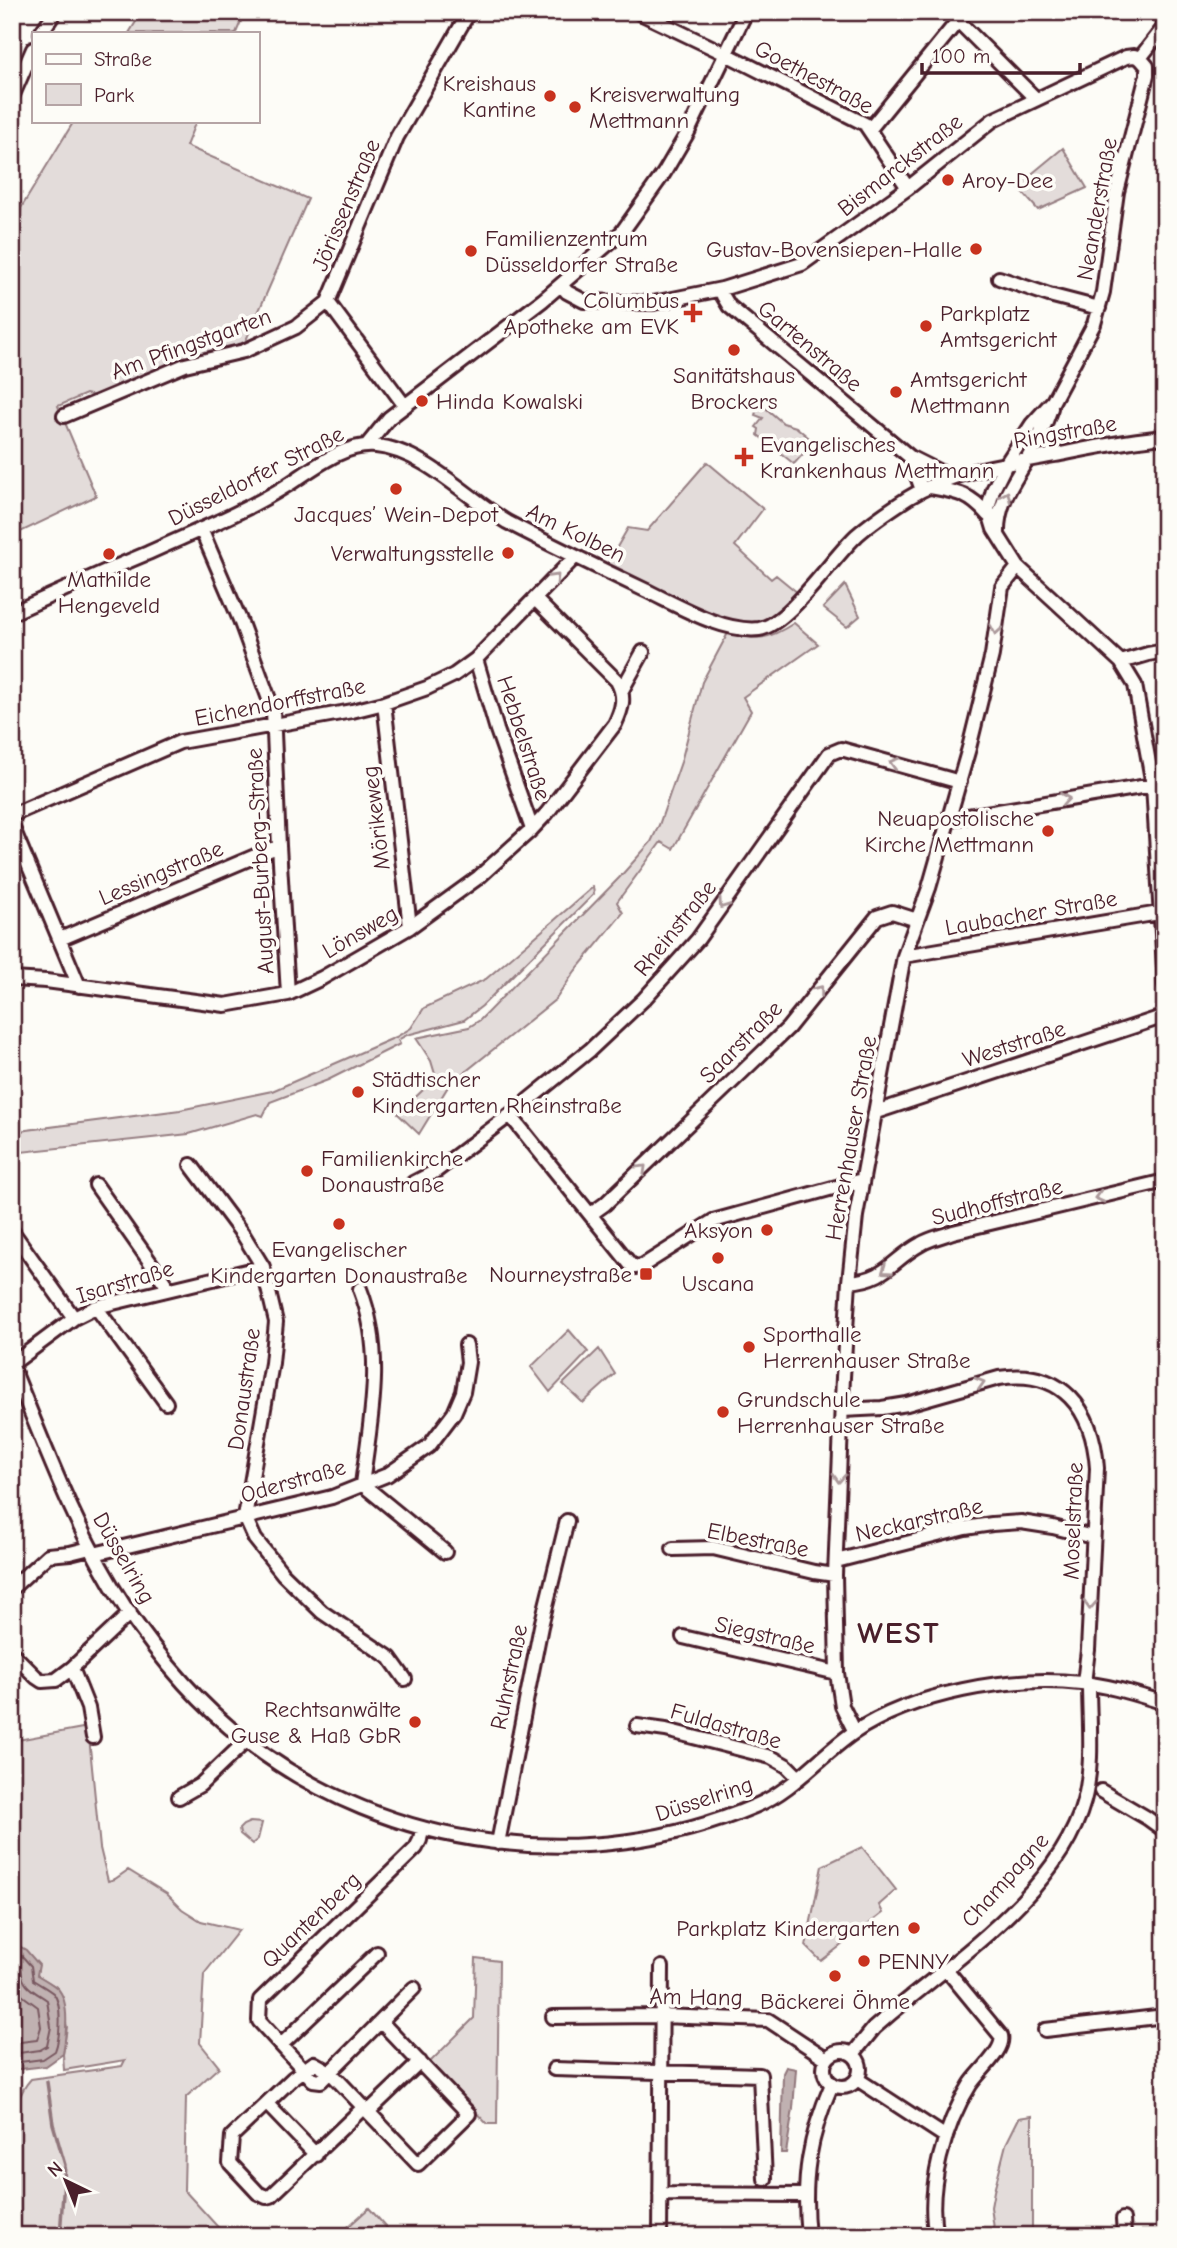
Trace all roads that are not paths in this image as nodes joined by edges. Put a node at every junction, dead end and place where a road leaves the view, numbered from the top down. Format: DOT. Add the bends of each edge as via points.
graph roads {
  1 [pos="55,12"];
  2 [pos="469,12"];
  3 [pos="638,12"];
  4 [pos="746,12"];
  5 [pos="1156,12"];
  6 [pos="961,17"];
  7 [pos="1165,20"];
  8 [pos="1165,26"];
  9 [pos="42,32"];
  10 [pos="32,51"];
  11 [pos="726,54"];
  12 [pos="1140,58"];
  13 [pos="12,97"];
  14 [pos="1036,99"];
  15 [pos="870,129"];
  16 [pos="908,188"];
  17 [pos="999,278"];
  18 [pos="561,285"];
  19 [pos="722,289"];
  20 [pos="328,302"];
  21 [pos="1099,308"];
  22 [pos="1053,401"];
  23 [pos="405,406"];
  24 [pos="64,416"];
  25 [pos="1165,438"];
  26 [pos="367,445"];
  27 [pos="910,457"];
  28 [pos="1027,459"];
  29 [pos="1006,464"];
  30 [pos="957,476"];
  31 [pos="926,488"];
  32 [pos="988,515"];
  33 [pos="201,530"];
  34 [pos="999,537"];
  35 [pos="575,557"];
  36 [pos="1018,568"];
  37 [pos="536,599"];
  38 [pos="12,613"];
  39 [pos="777,622"];
  40 [pos="1165,651"];
  41 [pos="643,652"];
  42 [pos="476,659"];
  43 [pos="1121,662"];
  44 [pos="622,690"];
  45 [pos="384,704"];
  46 [pos="274,726"];
  47 [pos="960,782"];
  48 [pos="1153,785"];
  49 [pos="12,815"];
  50 [pos="950,819"];
  51 [pos="12,826"];
  52 [pos="532,829"];
  53 [pos="279,846"];
  54 [pos="1163,912"];
  55 [pos="917,920"];
  56 [pos="410,927"];
  57 [pos="60,940"];
  58 [pos="904,956"];
  59 [pos="12,979"];
  60 [pos="1165,985"];
  61 [pos="79,986"];
  62 [pos="288,994"];
  63 [pos="1165,1016"];
  64 [pos="876,1112"];
  65 [pos="510,1115"];
  66 [pos="191,1164"];
  67 [pos="862,1180"];
  68 [pos="1165,1181"];
  69 [pos="413,1183"];
  70 [pos="96,1185"];
  71 [pos="591,1214"];
  72 [pos="12,1231"];
  73 [pos="263,1267"];
  74 [pos="849,1282"];
  75 [pos="169,1289"];
  76 [pos="360,1289"];
  77 [pos="96,1307"];
  78 [pos="74,1318"];
  79 [pos="466,1345"];
  80 [pos="12,1365"];
  81 [pos="166,1403"];
  82 [pos="842,1410"];
  83 [pos="362,1484"];
  84 [pos="245,1517"];
  85 [pos="568,1521"];
  86 [pos="1093,1536"];
  87 [pos="673,1549"];
  88 [pos="92,1551"];
  89 [pos="445,1552"];
  90 [pos="836,1561"];
  91 [pos="835,1575"];
  92 [pos="12,1588"];
  93 [pos="130,1613"];
  94 [pos="683,1637"];
  95 [pos="12,1653"];
  96 [pos="72,1668"];
  97 [pos="837,1673"];
  98 [pos="405,1679"];
  99 [pos="1087,1683"];
  100 [pos="1165,1703"];
  101 [pos="637,1726"];
  102 [pos="855,1732"];
  103 [pos="93,1737"];
  104 [pos="246,1741"];
  105 [pos="798,1777"];
  106 [pos="1101,1791"];
  107 [pos="179,1797"];
  108 [pos="422,1828"];
  109 [pos="1165,1831"];
  110 [pos="498,1843"];
  111 [pos="377,1953"];
  112 [pos="662,1967"];
  113 [pos="946,1969"];
  114 [pos="414,1989"];
  115 [pos="1165,2016"];
  116 [pos="661,2017"];
  117 [pos="553,2018"];
  118 [pos="381,2022"];
  119 [pos="1045,2030"];
  120 [pos="281,2045"];
  121 [pos="853,2054"];
  122 [pos="827,2059"];
  123 [pos="420,2062"];
  124 [pos="554,2069"];
  125 [pos="303,2070"];
  126 [pos="330,2072"];
  127 [pos="661,2073"];
  128 [pos="857,2079"];
  129 [pos="832,2084"];
  130 [pos="267,2104"];
  131 [pos="365,2110"];
  132 [pos="946,2137"];
  133 [pos="316,2155"];
  134 [pos="765,2179"];
  135 [pos="660,2194"];
  136 [pos="806,2195"];
  137 [pos="1124,2219"];
  138 [pos="660,2236"];
  139 [pos="808,2236"];
  140 [pos="936,2236"];
  141 [pos="1124,2236"];
  1 -- 9 [label="street"];
  2 -- 20 [label="street, Jörissenstraße" via="397,137"];
  3 -- 11 [label="street, Goethestraße"];
  4 -- 11 [label="street, Düsseldorfer Straße"];
  5 -- 7 [label="street"];
  6 -- 14 [label="street"];
  6 -- 15 [label="street"];
  8 -- 12 [label="street"];
  10 -- 13 [label="street"];
  11 -- 15 [label="street, Goethestraße"];
  11 -- 18 [label="street, Düsseldorfer Straße" via="688,132 638,211 614,240"];
  12 -- 14 [label="street, Bismarckstraße" via="1126,57"];
  12 -- 21 [label="street, Neanderstraße" via="1147,75 1117,192"];
  14 -- 16 [label="street, Bismarckstraße" via="986,124"];
  15 -- 16 [label="street, Goethestraße"];
  16 -- 19 [label="street, Bismarckstraße" via="810,260"];
  17 -- 21 [label="street"];
  18 -- 19 [label="street, Bismarckstraße" via="584,301 642,304"];
  18 -- 23 [label="street, Düsseldorfer Straße"];
  19 -- 27 [label="street, Gartenstraße" via="729,306"];
  20 -- 23 [label="street, Jörissenstraße"];
  20 -- 24 [label="street, Am Pfingstgarten" via="296,327 244,351 186,365"];
  21 -- 22 [label="street, Neanderstraße"];
  22 -- 28 [label="street, Neanderstraße"];
  22 -- 29 [label="street, Neanderstraße"];
  23 -- 26 [label="street, Düsseldorfer Straße"];
  25 -- 28 [label="street, Ringstraße"];
  26 -- 33 [label="street, Düsseldorfer Straße" via="335,456"];
  26 -- 35 [label="street, Am Kolben" via="414,457 483,508"];
  27 -- 30 [label="street, Gartenstraße"];
  27 -- 31 [label="street"];
  28 -- 29 [label="street, Ringstraße"];
  34 -- 28 [label="street, Neanderstraße, one-way" via="1003,499"];
  29 -- 30 [label="street, Ringstraße"];
  29 -- 32 [label="street, Neanderstraße" via="988,504"];
  30 -- 31 [label="street, Ringstraße"];
  31 -- 32 [label="street" via="966,495"];
  31 -- 39 [label="street, Ringstraße" via="858,534"];
  32 -- 34 [label="street"];
  33 -- 38 [label="street, Düsseldorfer Straße"];
  33 -- 46 [label="street, August-Burberg-Straße" via="240,620 273,710"];
  34 -- 36 [label="street"];
  37 -- 35 [label="street, one-way"];
  35 -- 39 [label="street, Am Kolben" via="726,625 761,629"];
  36 -- 43 [label="street"];
  36 -- 47 [label="street, Herrenhauser Straße, one-way" via="1002,587 992,655"];
  37 -- 42 [label="street, Eichendorffstraße"];
  37 -- 44 [label="street"];
  40 -- 43 [label="street"];
  41 -- 44 [label="street, Lönsweg"];
  42 -- 45 [label="street, Eichendorffstraße" via="454,675"];
  42 -- 52 [label="street, Hebbelstraße"];
  43 -- 48 [label="street" via="1136,690"];
  44 -- 52 [label="street, Lönsweg" via="615,724"];
  45 -- 46 [label="street, Eichendorffstraße"];
  45 -- 56 [label="street, Mörikeweg"];
  46 -- 49 [label="street, Eichendorffstraße" via="170,746"];
  46 -- 53 [label="street, August-Burberg-Straße"];
  47 -- 50 [label="street, Herrenhauser Straße"];
  47 -- 65 [label="street, Rheinstraße, one-way" via="841,748 829,754 698,939 607,1035"];
  50 -- 48 [label="street, one-way"];
  48 -- 54 [label="street"];
  50 -- 55 [label="street, Herrenhauser Straße"];
  51 -- 57 [label="street"];
  52 -- 56 [label="street, Lönsweg" via="478,877"];
  53 -- 57 [label="street, Lessingstraße"];
  53 -- 62 [label="street, August-Burberg-Straße"];
  54 -- 58 [label="street, Laubacher Straße"];
  54 -- 60 [label="street"];
  55 -- 58 [label="street, Herrenhauser Straße"];
  71 -- 55 [label="street, Saarstraße, one-way" via="788,1028 877,917 892,912"];
  56 -- 62 [label="street, Lönsweg"];
  57 -- 61 [label="street"];
  58 -- 64 [label="street, Herrenhauser Straße"];
  59 -- 61 [label="street, Lönsweg"];
  61 -- 62 [label="street, Lönsweg" via="225,1005"];
  63 -- 64 [label="street, Weststraße"];
  64 -- 67 [label="street, Herrenhauser Straße"];
  65 -- 69 [label="street, Rheinstraße"];
  65 -- 71 [label="street"];
  66 -- 73 [label="street, Donaustraße"];
  67 -- 71 [label="street" via="713,1221 635,1268"];
  67 -- 74 [label="street, Herrenhauser Straße"];
  68 -- 74 [label="street, Sudhoffstraße, one-way" via="953,1232 923,1242 879,1276"];
  70 -- 75 [label="street"];
  72 -- 78 [label="street"];
  73 -- 75 [label="street, Isarstraße"];
  73 -- 84 [label="street, Donaustraße" via="276,1322"];
  74 -- 82 [label="street, Herrenhauser Straße"];
  75 -- 77 [label="street, Isarstraße"];
  76 -- 83 [label="street" via="373,1332 376,1377"];
  77 -- 78 [label="street, Isarstraße"];
  77 -- 81 [label="street"];
  78 -- 80 [label="street, Isarstraße"];
  79 -- 83 [label="street, Oderstraße" via="463,1392 454,1413 429,1446 387,1475"];
  80 -- 88 [label="street, Düsselring"];
  82 -- 86 [label="street, Moselstraße, one-way" via="907,1404 1013,1375 1047,1381 1071,1398 1093,1439 1097,1468"];
  82 -- 90 [label="street, Herrenhauser Straße, one-way"];
  83 -- 84 [label="street, Oderstraße" via="332,1497"];
  83 -- 89 [label="street"];
  84 -- 88 [label="street, Oderstraße"];
  84 -- 98 [label="street" via="255,1539 283,1574 322,1612 390,1658"];
  85 -- 110 [label="street, Ruhrstraße" via="541,1626"];
  86 -- 90 [label="street, Neckarstraße" via="1021,1522 992,1524"];
  86 -- 99 [label="street, Moselstraße, one-way"];
  87 -- 91 [label="street, Elbestraße" via="713,1548"];
  88 -- 92 [label="street, Oderstraße" via="48,1555"];
  88 -- 93 [label="street, Düsselring"];
  90 -- 91 [label="street, Herrenhauser Straße"];
  91 -- 97 [label="street, Herrenhauser Straße"];
  93 -- 96 [label="street"];
  93 -- 104 [label="street, Düsselring" via="204,1704"];
  94 -- 97 [label="street, Siegstraße"];
  95 -- 96 [label="street" via="42,1681 56,1680"];
  96 -- 103 [label="street" via="88,1708"];
  97 -- 102 [label="street, Herrenhauser Straße" via="842,1706"];
  99 -- 100 [label="street, Düsselring"];
  99 -- 102 [label="street, Düsselring" via="1033,1681 953,1692 900,1708"];
  99 -- 113 [label="street, Champagne" via="1088,1783 1072,1833 1026,1895"];
  101 -- 105 [label="street, Fuldastraße" via="771,1757"];
  102 -- 105 [label="street, Düsselring"];
  104 -- 107 [label="street" via="200,1785"];
  104 -- 108 [label="street, Düsselring" via="333,1795"];
  105 -- 110 [label="street, Düsselring" via="759,1805 719,1821 635,1842 568,1848"];
  106 -- 109 [label="street"];
  108 -- 110 [label="street, Düsselring"];
  108 -- 120 [label="street, Quantenberg" via="416,1848 260,2000 259,2021"];
  111 -- 120 [label="street"];
  112 -- 116 [label="street"];
  113 -- 121 [label="street, Champagne" via="874,2028"];
  113 -- 132 [label="street" via="1002,2041 966,2091"];
  114 -- 118 [label="street"];
  115 -- 119 [label="street"];
  116 -- 117 [label="street, Am Hang"];
  116 -- 122 [label="street, Am Hang" via="768,2020"];
  116 -- 127 [label="street"];
  118 -- 123 [label="street"];
  118 -- 126 [label="street"];
  120 -- 125 [label="street, Quantenberg"];
  121 -- 122 [label="street" via="835,2052"];
  121 -- 128 [label="street" via="860,2067"];
  122 -- 129 [label="street" via="824,2073"];
  123 -- 131 [label="street"];
  123 -- 131 [label="street" via="469,2114 418,2164"];
  124 -- 127 [label="street"];
  125 -- 126 [label="street" via="317,2082"];
  125 -- 130 [label="street"];
  126 -- 131 [label="street"];
  127 -- 134 [label="street" via="760,2075"];
  127 -- 135 [label="street"];
  128 -- 129 [label="street" via="844,2087"];
  128 -- 132 [label="street"];
  129 -- 136 [label="street" via="813,2135"];
  130 -- 133 [label="street"];
  130 -- 133 [label="street" via="232,2136 230,2163 258,2193 271,2196"];
  131 -- 133 [label="street"];
  132 -- 140 [label="street" via="933,2195"];
  135 -- 136 [label="street"];
  135 -- 138 [label="street"];
  136 -- 139 [label="street"];
  137 -- 141 [label="street"];
}
